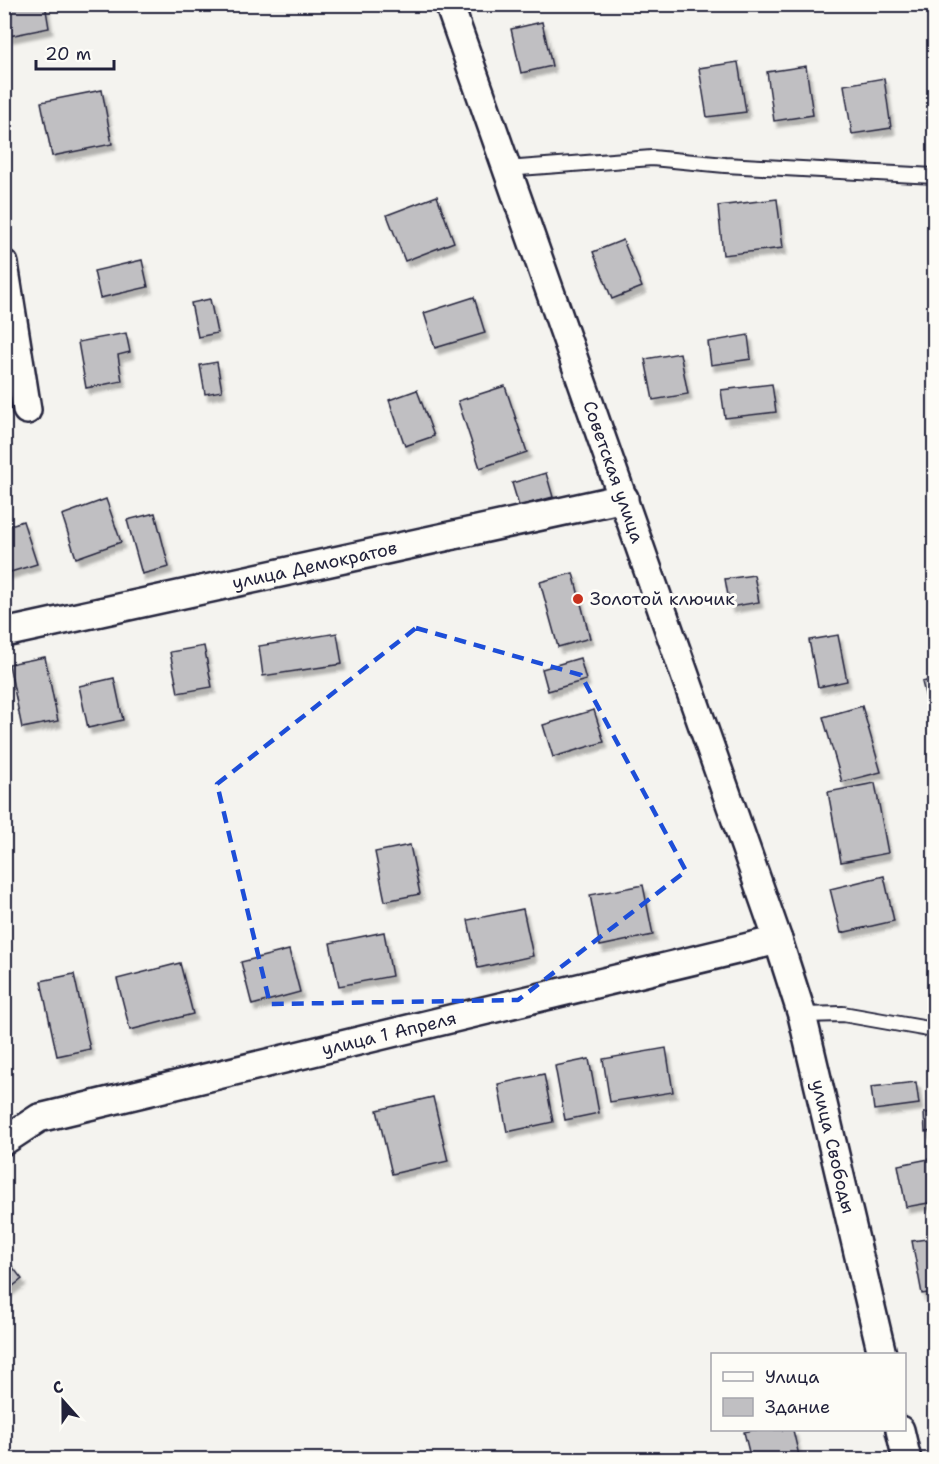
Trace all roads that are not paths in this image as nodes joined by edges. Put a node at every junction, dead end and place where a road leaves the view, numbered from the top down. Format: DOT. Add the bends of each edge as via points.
graph roads {
  1 [pos="449,4"];
  2 [pos="506,169"];
  3 [pos="934,176"];
  4 [pos="4,264"];
  5 [pos="27,410"];
  6 [pos="624,498"];
  7 [pos="4,633"];
  8 [pos="778,940"];
  9 [pos="802,1015"];
  10 [pos="934,1030"];
  11 [pos="4,1141"];
  12 [pos="882,1353"];
  13 [pos="900,1431"];
  14 [pos="907,1460"];
  1 -- 2 [label="street, Советская улица"];
  2 -- 3 [label="lane" via="652,158"];
  2 -- 6 [label="street, Советская улица"];
  4 -- 5 [label="street"];
  6 -- 7 [label="street, улица Демократов"];
  6 -- 8 [label="street, Советская улица"];
  8 -- 9 [label="street, улица Свободы"];
  8 -- 11 [label="street, улица 1 Апреля" via="39,1118"];
  9 -- 10 [label="lane" via="843,1014"];
  9 -- 12 [label="street, улица Свободы"];
  13 -- 14 [label="street"];
}
